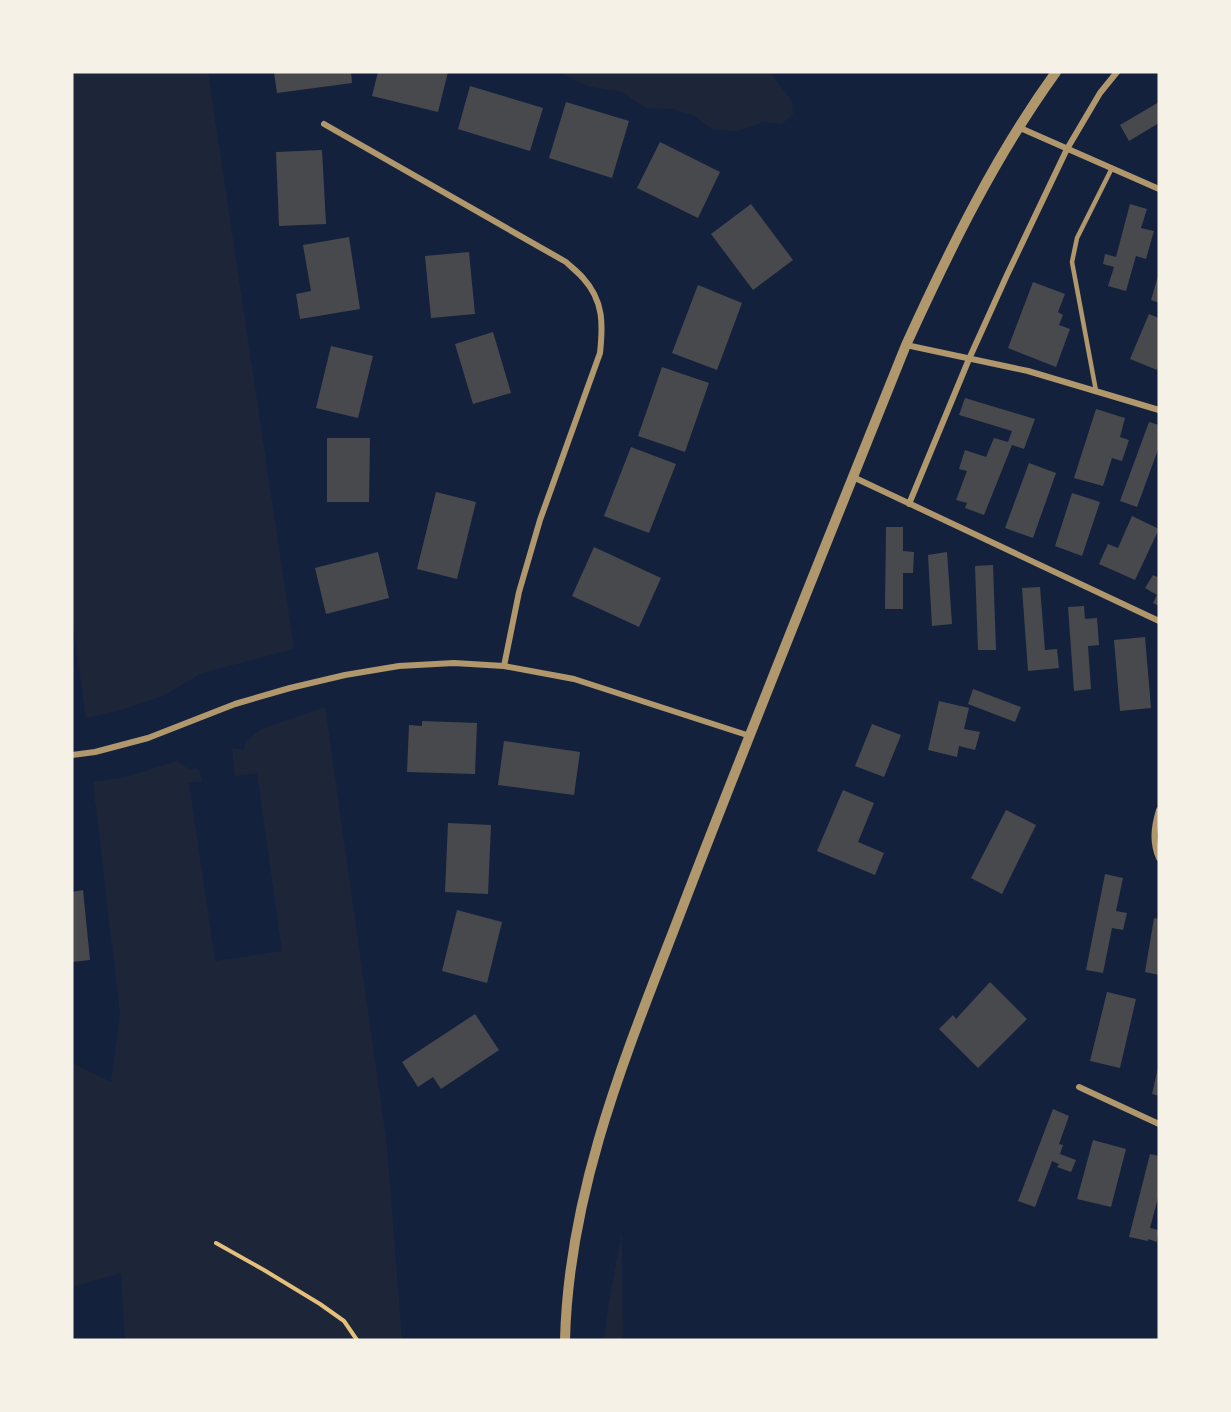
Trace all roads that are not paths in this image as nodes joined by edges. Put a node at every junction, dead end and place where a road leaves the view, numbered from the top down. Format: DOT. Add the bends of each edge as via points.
graph roads {
  1 [pos="1056,72"];
  2 [pos="1117,72"];
  3 [pos="324,124"];
  4 [pos="1018,127"];
  5 [pos="1067,149"];
  6 [pos="1112,168"];
  7 [pos="1159,189"];
  8 [pos="906,345"];
  9 [pos="969,358"];
  10 [pos="1096,391"];
  11 [pos="1159,411"];
  12 [pos="853,477"];
  13 [pos="909,504"];
  14 [pos="1159,621"];
  15 [pos="504,666"];
  16 [pos="750,736"];
  17 [pos="72,755"];
  18 [pos="1159,810"];
  19 [pos="1159,858"];
  20 [pos="1079,1087"];
  21 [pos="1159,1124"];
  22 [pos="565,1340"];
  1 -- 4 [label="street"];
  2 -- 5 [label="street"];
  3 -- 15 [label="street" via="566,262 583,277 599,304 603,327 600,353 540,520 519,592"];
  4 -- 5 [label="street"];
  4 -- 8 [label="street" via="972,206"];
  5 -- 6 [label="street"];
  5 -- 9 [label="street"];
  6 -- 7 [label="street"];
  6 -- 10 [label="lane" via="1077,238 1072,262"];
  8 -- 9 [label="street"];
  8 -- 12 [label="street"];
  9 -- 10 [label="street"];
  9 -- 13 [label="street"];
  10 -- 11 [label="street"];
  12 -- 13 [label="street"];
  12 -- 16 [label="street"];
  13 -- 14 [label="street"];
  15 -- 16 [label="street" via="574,679"];
  15 -- 17 [label="street" via="410,665 345,675 235,704 148,738"];
  16 -- 22 [label="street" via="623,1064 597,1142 572,1255"];
  18 -- 19 [label="street" via="1154,831"];
  20 -- 21 [label="street"];
}
